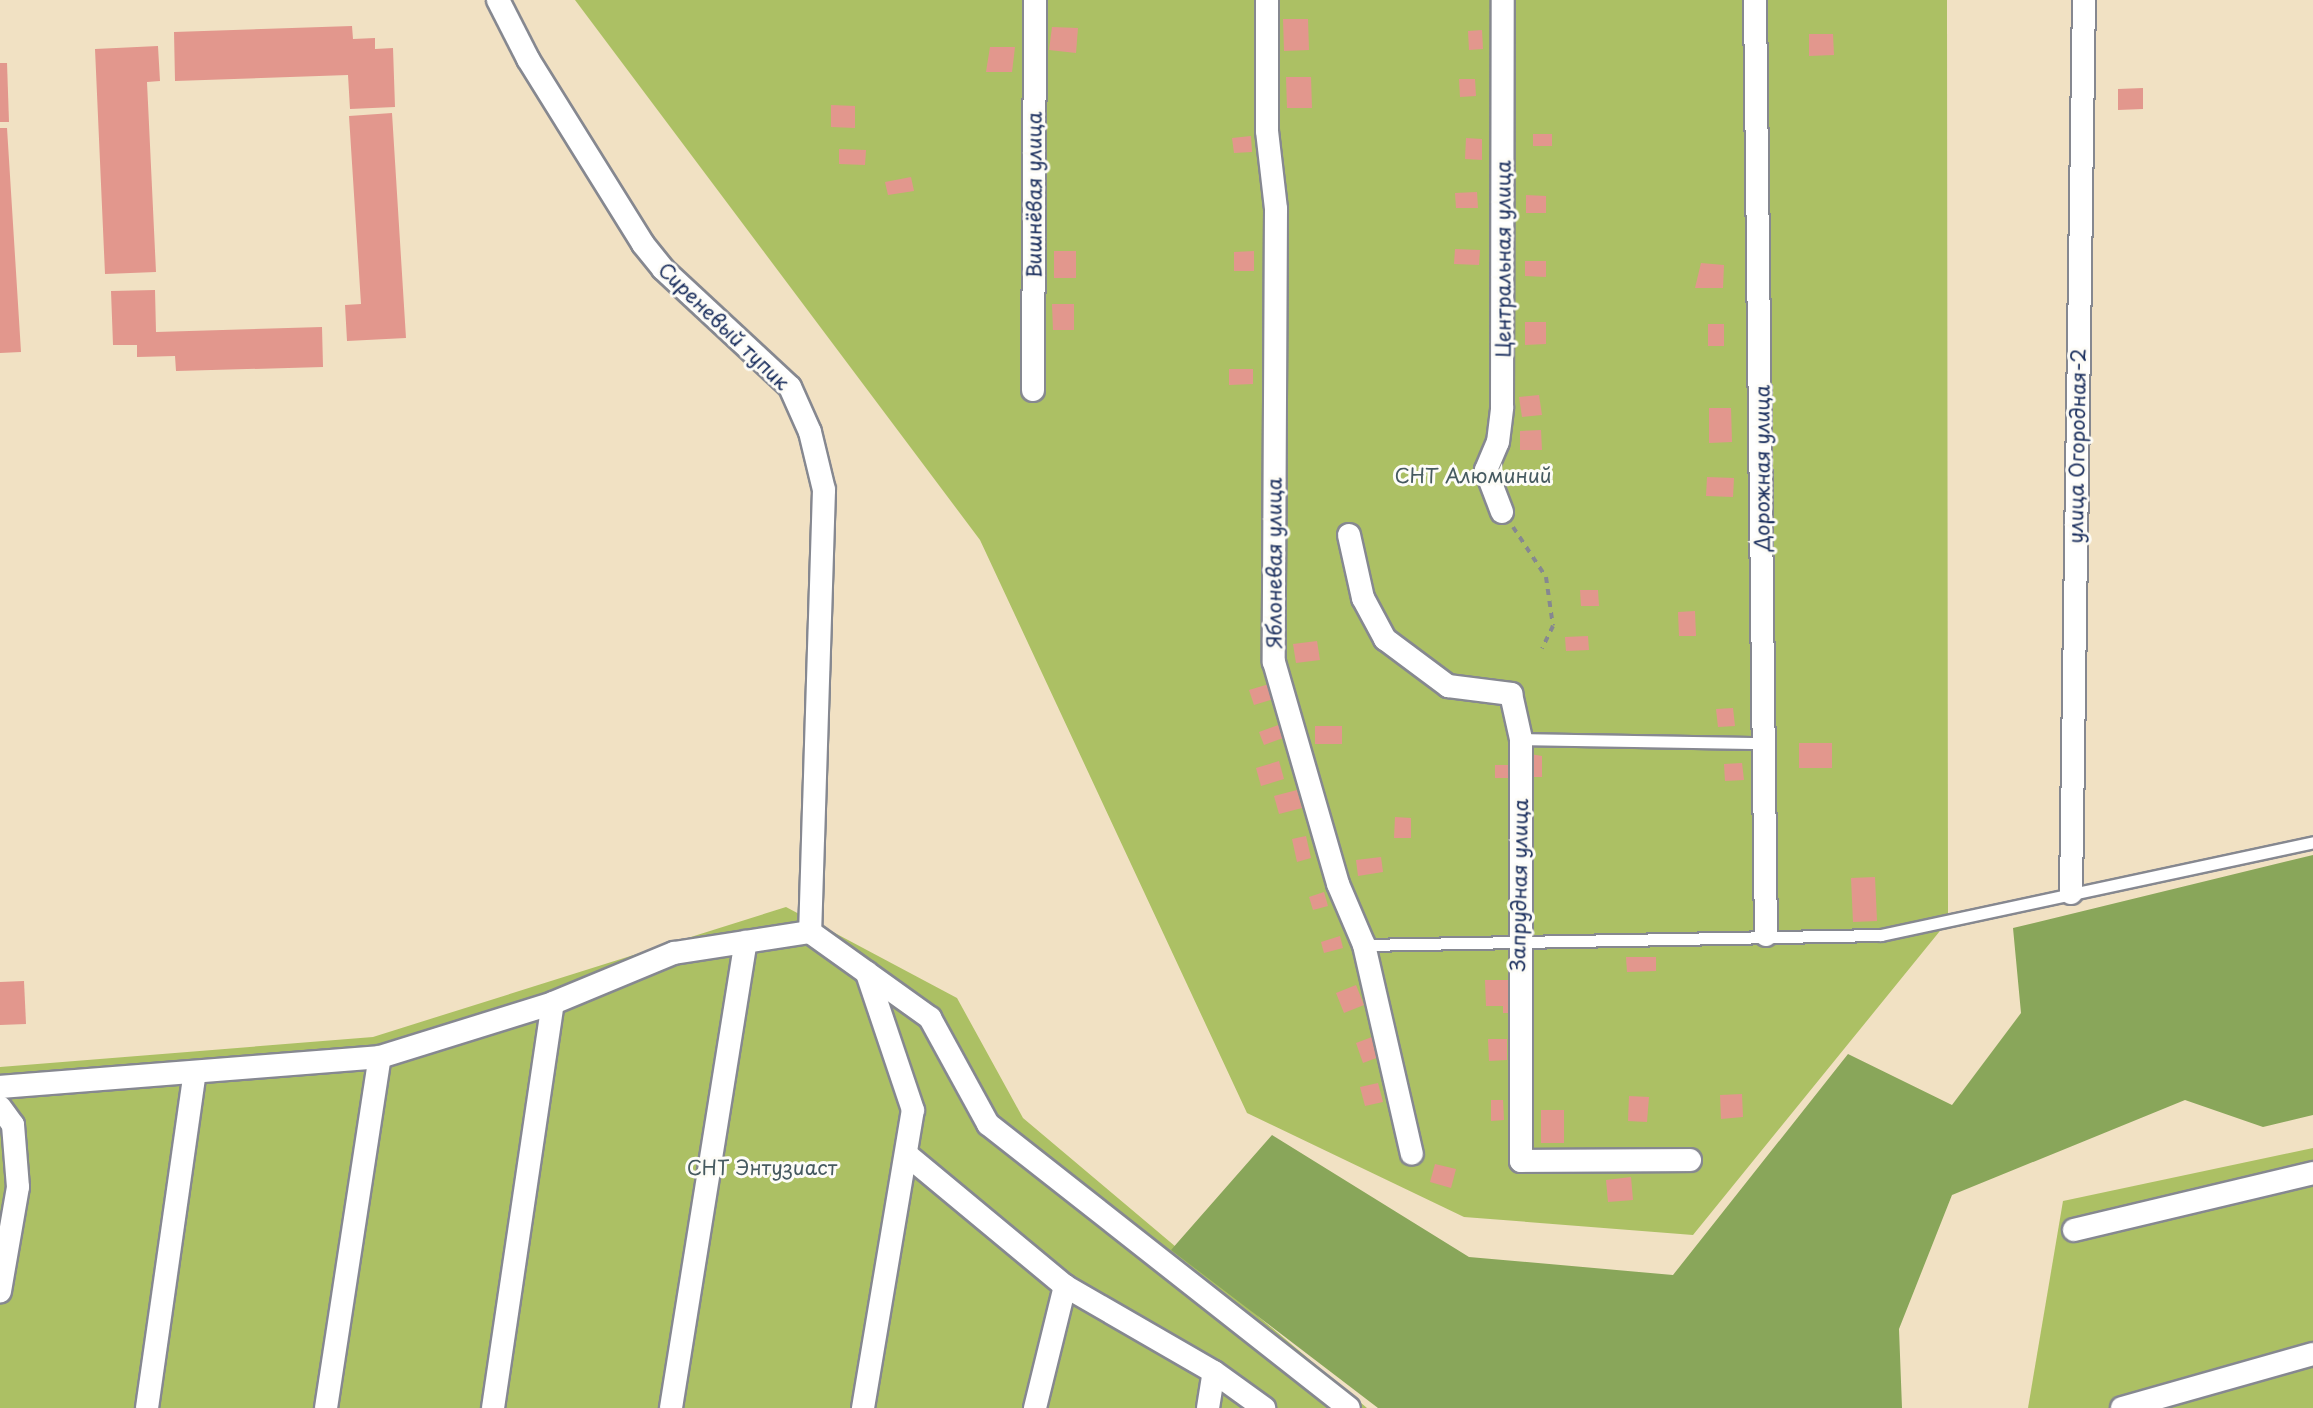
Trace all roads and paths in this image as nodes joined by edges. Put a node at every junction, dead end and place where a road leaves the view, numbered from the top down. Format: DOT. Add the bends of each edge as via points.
graph roads {
  1 [pos="498,0"];
  2 [pos="1035,0"];
  3 [pos="1267,0"];
  4 [pos="1503,0"];
  5 [pos="1755,0"];
  6 [pos="2084,0"];
  7 [pos="1033,390"];
  8 [pos="1502,512"];
  9 [pos="1349,535"];
  10 [pos="1542,649"];
  11 [pos="1521,739"];
  12 [pos="1761,743"];
  13 [pos="2313,842"];
  14 [pos="2071,893"];
  15 [pos="810,932"];
  16 [pos="1766,935"];
  17 [pos="1517,941"];
  18 [pos="746,942"];
  19 [pos="1364,945"];
  20 [pos="867,973"];
  21 [pos="553,1003"];
  22 [pos="380,1057"];
  23 [pos="194,1076"];
  24 [pos="0,1087"];
  25 [pos="0,1107"];
  26 [pos="906,1154"];
  27 [pos="1412,1154"];
  28 [pos="1690,1160"];
  29 [pos="2313,1173"];
  30 [pos="9,1186"];
  31 [pos="2074,1230"];
  32 [pos="1065,1286"];
  33 [pos="0,1291"];
  34 [pos="2313,1354"];
  35 [pos="1214,1372"];
  36 [pos="147,1408"];
  37 [pos="326,1408"];
  38 [pos="493,1408"];
  39 [pos="671,1408"];
  40 [pos="863,1408"];
  41 [pos="1035,1408"];
  42 [pos="1208,1408"];
  43 [pos="1264,1408"];
  44 [pos="1349,1408"];
  45 [pos="2122,1408"];
  1 -- 15 [label="street, Сиреневый тупик" via="528,59 643,244 790,387 810,432 824,490"];
  2 -- 7 [label="street, Вишнёвая улица"];
  3 -- 19 [label="street, Яблоневая улица" via="1267,131 1276,209 1274,662 1338,884"];
  4 -- 8 [label="street, Центральная улица" via="1502,407 1498,442 1486,470"];
  5 -- 12 [label="street, Дорожная улица" via="1764,517"];
  6 -- 14 [label="street, улица Огородная-2"];
  8 -- 10 [label="path" via="1546,577 1553,626"];
  9 -- 11 [label="street, Запрудная улица" via="1363,598 1385,639 1448,686 1511,694"];
  11 -- 12 [label="lane"];
  11 -- 17 [label="street, Запрудная улица"];
  12 -- 16 [label="street, Дорожная улица"];
  13 -- 14 [label="lane"];
  14 -- 16 [label="lane" via="1881,935"];
  15 -- 18 [label="street"];
  15 -- 20 [label="street"];
  16 -- 17 [label="lane"];
  17 -- 19 [label="lane"];
  17 -- 28 [label="street, Запрудная улица" via="1521,1161"];
  18 -- 21 [label="street" via="674,953"];
  18 -- 39 [label="street"];
  19 -- 27 [label="street, Яблоневая улица"];
  20 -- 26 [label="street" via="913,1110"];
  20 -- 44 [label="street" via="930,1018 988,1124"];
  21 -- 22 [label="street"];
  21 -- 38 [label="street"];
  22 -- 23 [label="street"];
  22 -- 37 [label="street"];
  23 -- 24 [label="street"];
  23 -- 36 [label="street"];
  25 -- 30 [label="street" via="13,1125"];
  26 -- 32 [label="street"];
  26 -- 40 [label="street"];
  29 -- 31 [label="street"];
  30 -- 33 [label="street"];
  32 -- 35 [label="street"];
  32 -- 41 [label="street"];
  34 -- 45 [label="street"];
  35 -- 42 [label="street"];
  35 -- 43 [label="street"];
}
